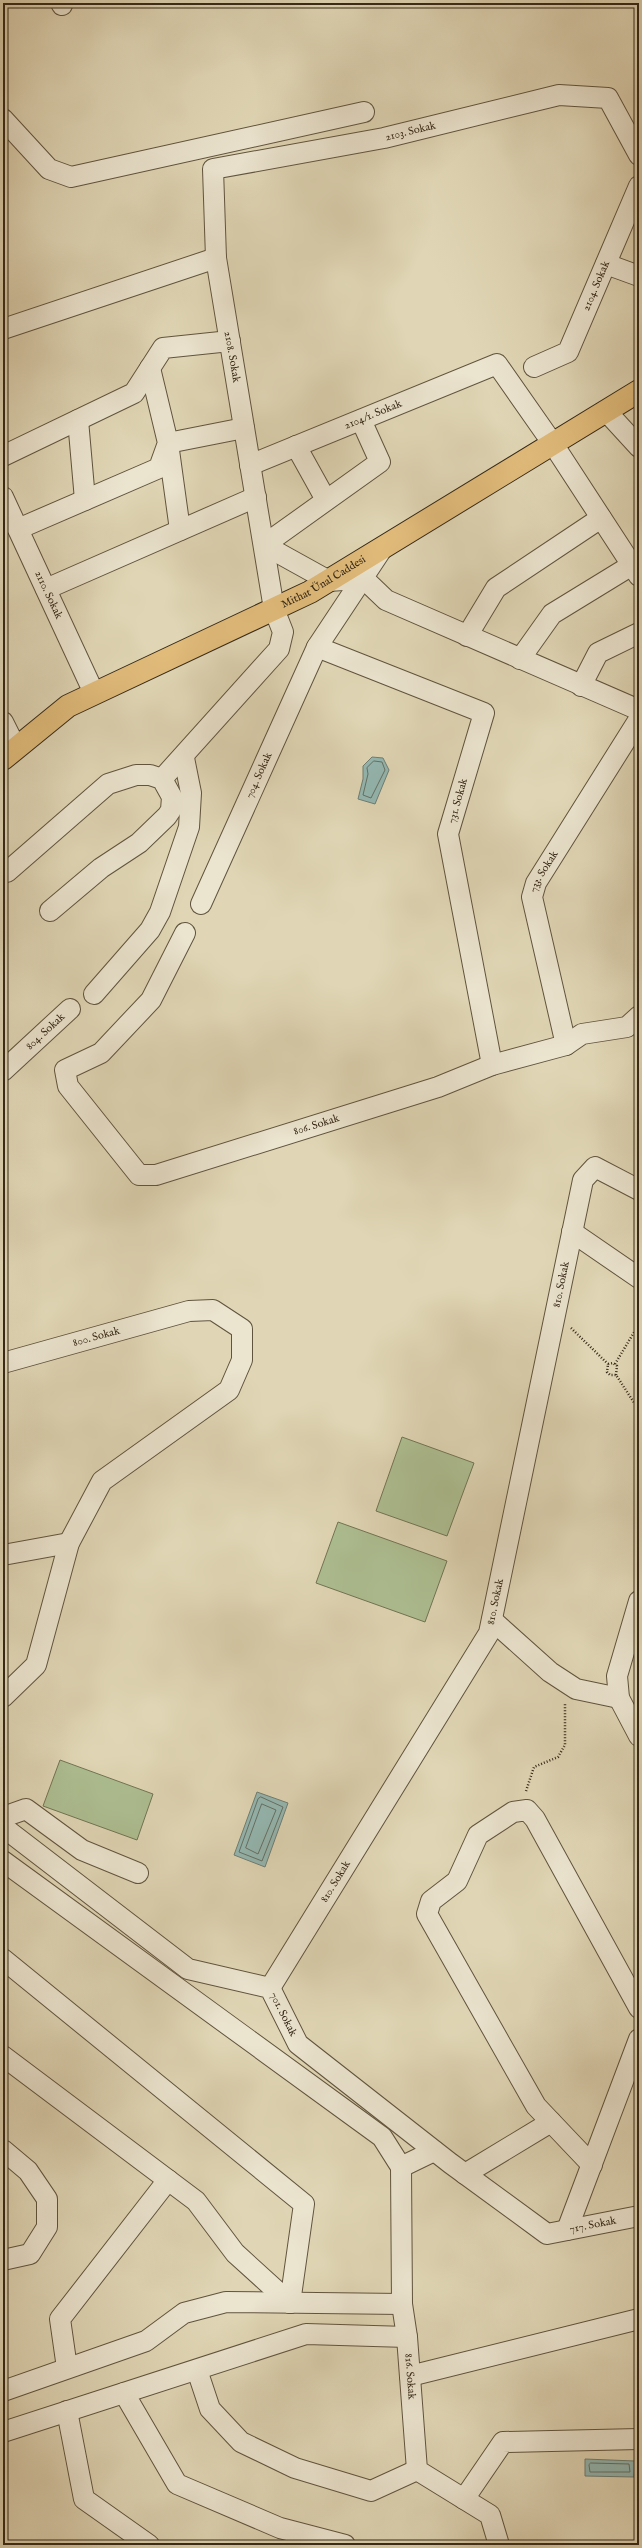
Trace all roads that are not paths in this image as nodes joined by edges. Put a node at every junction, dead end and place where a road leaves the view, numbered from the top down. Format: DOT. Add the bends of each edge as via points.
graph roads {
  1 [pos="364,112"];
  2 [pos="3,119"];
  3 [pos="639,155"];
  4 [pos="213,169"];
  5 [pos="639,186"];
  6 [pos="216,258"];
  7 [pos="606,264"];
  8 [pos="639,276"];
  9 [pos="3,328"];
  10 [pos="230,341"];
  11 [pos="534,367"];
  12 [pos="150,368"];
  13 [pos="639,391"];
  14 [pos="606,411"];
  15 [pos="78,420"];
  16 [pos="361,420"];
  17 [pos="244,428"];
  18 [pos="168,443"];
  19 [pos="553,444"];
  20 [pos="296,446"];
  21 [pos="639,447"];
  22 [pos="3,456"];
  23 [pos="250,465"];
  24 [pos="3,497"];
  25 [pos="256,497"];
  26 [pos="85,500"];
  27 [pos="326,500"];
  28 [pos="601,518"];
  29 [pos="18,529"];
  30 [pos="180,530"];
  31 [pos="264,545"];
  32 [pos="382,549"];
  33 [pos="636,571"];
  34 [pos="363,578"];
  35 [pos="329,581"];
  36 [pos="46,589"];
  37 [pos="274,609"];
  38 [pos="639,633"];
  39 [pos="467,636"];
  40 [pos="317,647"];
  41 [pos="520,659"];
  42 [pos="581,686"];
  43 [pos="94,693"];
  44 [pos="639,710"];
  45 [pos="639,719"];
  46 [pos="3,722"];
  47 [pos="9,754"];
  48 [pos="184,758"];
  49 [pos="162,779"];
  50 [pos="7,872"];
  51 [pos="201,904"];
  52 [pos="50,910"];
  53 [pos="185,933"];
  54 [pos="94,994"];
  55 [pos="70,1009"];
  56 [pos="639,1016"];
  57 [pos="566,1045"];
  58 [pos="492,1066"];
  59 [pos="3,1071"];
  60 [pos="639,1190"];
  61 [pos="572,1232"];
  62 [pos="639,1278"];
  63 [pos="3,1363"];
  64 [pos="69,1543"];
  65 [pos="3,1555"];
  66 [pos="639,1602"];
  67 [pos="492,1620"];
  68 [pos="3,1697"];
  69 [pos="619,1698"];
  70 [pos="639,1736"];
  71 [pos="3,1817"];
  72 [pos="3,1827"];
  73 [pos="3,1861"];
  74 [pos="138,1873"];
  75 [pos="3,1959"];
  76 [pos="270,1988"];
  77 [pos="639,2008"];
  78 [pos="639,2039"];
  79 [pos="3,2056"];
  80 [pos="552,2122"];
  81 [pos="3,2150"];
  82 [pos="434,2151"];
  83 [pos="592,2164"];
  84 [pos="401,2167"];
  85 [pos="465,2174"];
  86 [pos="168,2180"];
  87 [pos="639,2216"];
  88 [pos="567,2230"];
  89 [pos="547,2234"];
  90 [pos="3,2260"];
  91 [pos="290,2303"];
  92 [pos="402,2304"];
  93 [pos="639,2318"];
  94 [pos="407,2337"];
  95 [pos="67,2368"];
  96 [pos="197,2370"];
  97 [pos="410,2376"];
  98 [pos="3,2391"];
  99 [pos="124,2393"];
  100 [pos="67,2411"];
  101 [pos="3,2432"];
  102 [pos="639,2439"];
  103 [pos="417,2470"];
  104 [pos="464,2499"];
  105 [pos="149,2545"];
  106 [pos="345,2545"];
  107 [pos="499,2545"];
  1 -- 2 [label="street" via="71,177 49,169"];
  3 -- 4 [label="street, 2103. Sokak" via="608,98 559,95 384,138"];
  4 -- 6 [label="street, 2108. Sokak"];
  5 -- 7 [label="street, 2104. Sokak"];
  6 -- 9 [label="street"];
  6 -- 10 [label="street, 2108. Sokak"];
  7 -- 8 [label="street"];
  7 -- 11 [label="street, 2104. Sokak" via="568,352"];
  10 -- 12 [label="street" via="163,348"];
  10 -- 17 [label="street, 2108. Sokak"];
  12 -- 15 [label="street" via="134,393"];
  12 -- 18 [label="street"];
  13 -- 14 [label="main road, Mithat Ünal Caddesi"];
  14 -- 19 [label="main road, Mithat Ünal Caddesi"];
  14 -- 21 [label="street"];
  15 -- 22 [label="street"];
  15 -- 26 [label="street"];
  16 -- 19 [label="street, 2104/1. Sokak" via="497,364"];
  16 -- 20 [label="street, 2104/1. Sokak"];
  16 -- 27 [label="street" via="380,462"];
  17 -- 18 [label="street"];
  17 -- 23 [label="street, 2108. Sokak"];
  18 -- 26 [label="street" via="159,468"];
  18 -- 30 [label="street"];
  19 -- 28 [label="street"];
  19 -- 32 [label="main road, Mithat Ünal Caddesi"];
  20 -- 23 [label="street, 2104/1. Sokak"];
  20 -- 27 [label="street"];
  23 -- 25 [label="street, 2108. Sokak"];
  24 -- 29 [label="street, 2110. Sokak"];
  25 -- 30 [label="street"];
  25 -- 31 [label="street, 2108. Sokak"];
  26 -- 29 [label="street"];
  27 -- 31 [label="street"];
  28 -- 33 [label="street"];
  28 -- 39 [label="street" via="496,588"];
  29 -- 36 [label="street, 2110. Sokak"];
  30 -- 36 [label="street"];
  31 -- 35 [label="street"];
  31 -- 37 [label="street, 2108. Sokak"];
  32 -- 34 [label="street, 704. Sokak"];
  32 -- 35 [label="main road, Mithat Ünal Caddesi"];
  33 -- 41 [label="street" via="552,614"];
  34 -- 35 [label="street"];
  34 -- 39 [label="street" via="386,600"];
  34 -- 40 [label="street, 704. Sokak"];
  35 -- 37 [label="main road, Mithat Ünal Caddesi"];
  36 -- 43 [label="street, 2110. Sokak"];
  37 -- 43 [label="main road, Mithat Ünal Caddesi"];
  37 -- 48 [label="street, 2108. Sokak" via="283,632 279,649"];
  38 -- 42 [label="street" via="598,653"];
  39 -- 41 [label="street"];
  40 -- 51 [label="street, 704. Sokak"];
  40 -- 58 [label="street, 731. Sokak" via="484,713 448,834"];
  41 -- 42 [label="street"];
  42 -- 44 [label="street"];
  43 -- 47 [label="main road, Mithat Ünal Caddesi" via="68,706"];
  45 -- 57 [label="street, 733. Sokak" via="536,883 532,897"];
  46 -- 47 [label="street"];
  48 -- 49 [label="street, 2108. Sokak"];
  48 -- 54 [label="street" via="191,793 189,827 160,912 150,930"];
  49 -- 50 [label="street" via="136,774 108,784"];
  49 -- 52 [label="street" via="172,797 171,810 167,816 139,843 101,868"];
  53 -- 58 [label="street, 806. Sokak" via="151,1000 101,1053 65,1070 68,1086 139,1175 156,1175 438,1087"];
  55 -- 59 [label="street, 804. Sokak"];
  56 -- 57 [label="street, 806. Sokak" via="627,1027 582,1034"];
  57 -- 58 [label="street, 806. Sokak"];
  60 -- 61 [label="street, 810. Sokak" via="595,1167 583,1180"];
  61 -- 62 [label="street"];
  61 -- 67 [label="street, 810. Sokak"];
  63 -- 64 [label="street, 800. Sokak" via="189,1311 213,1310 242,1329 242,1360 229,1390 102,1480"];
  64 -- 65 [label="street"];
  64 -- 68 [label="street" via="36,1665"];
  66 -- 69 [label="street" via="617,1676"];
  67 -- 69 [label="street" via="550,1672 576,1689"];
  67 -- 76 [label="street, 810. Sokak" via="489,1633"];
  69 -- 70 [label="street"];
  71 -- 74 [label="street" via="26,1809 82,1850"];
  72 -- 76 [label="street, 701. Sokak" via="188,1968"];
  73 -- 84 [label="street" via="382,2137"];
  75 -- 91 [label="street" via="304,2204"];
  76 -- 82 [label="street, 701. Sokak" via="298,2044"];
  77 -- 80 [label="street" via="536,1818 527,1810 513,1812 478,1835 457,1882 431,1901 427,1914 536,2106"];
  78 -- 83 [label="street"];
  79 -- 86 [label="street"];
  80 -- 83 [label="street"];
  80 -- 85 [label="street"];
  81 -- 90 [label="street" via="28,2170 47,2199 47,2227 30,2254"];
  82 -- 84 [label="street"];
  82 -- 85 [label="street, 701. Sokak"];
  83 -- 88 [label="street"];
  84 -- 92 [label="street, 816. Sokak"];
  85 -- 89 [label="street, 701. Sokak"];
  86 -- 91 [label="street" via="196,2201 235,2254"];
  86 -- 95 [label="street" via="60,2319"];
  87 -- 88 [label="street, 717. Sokak"];
  88 -- 89 [label="street, 717. Sokak"];
  91 -- 92 [label="street"];
  91 -- 95 [label="street" via="226,2302 184,2313 146,2341"];
  92 -- 94 [label="street, 816. Sokak"];
  93 -- 97 [label="street"];
  94 -- 96 [label="street" via="306,2334"];
  94 -- 97 [label="street, 816. Sokak"];
  95 -- 98 [label="street"];
  96 -- 99 [label="street"];
  96 -- 103 [label="street" via="210,2408 241,2442 295,2468 371,2491"];
  97 -- 103 [label="street, 816. Sokak"];
  99 -- 100 [label="street"];
  99 -- 106 [label="street" via="177,2484 280,2528"];
  100 -- 101 [label="street"];
  100 -- 105 [label="street" via="84,2499"];
  102 -- 104 [label="street" via="503,2442"];
  103 -- 104 [label="street"];
  104 -- 107 [label="street" via="490,2515"];
}
